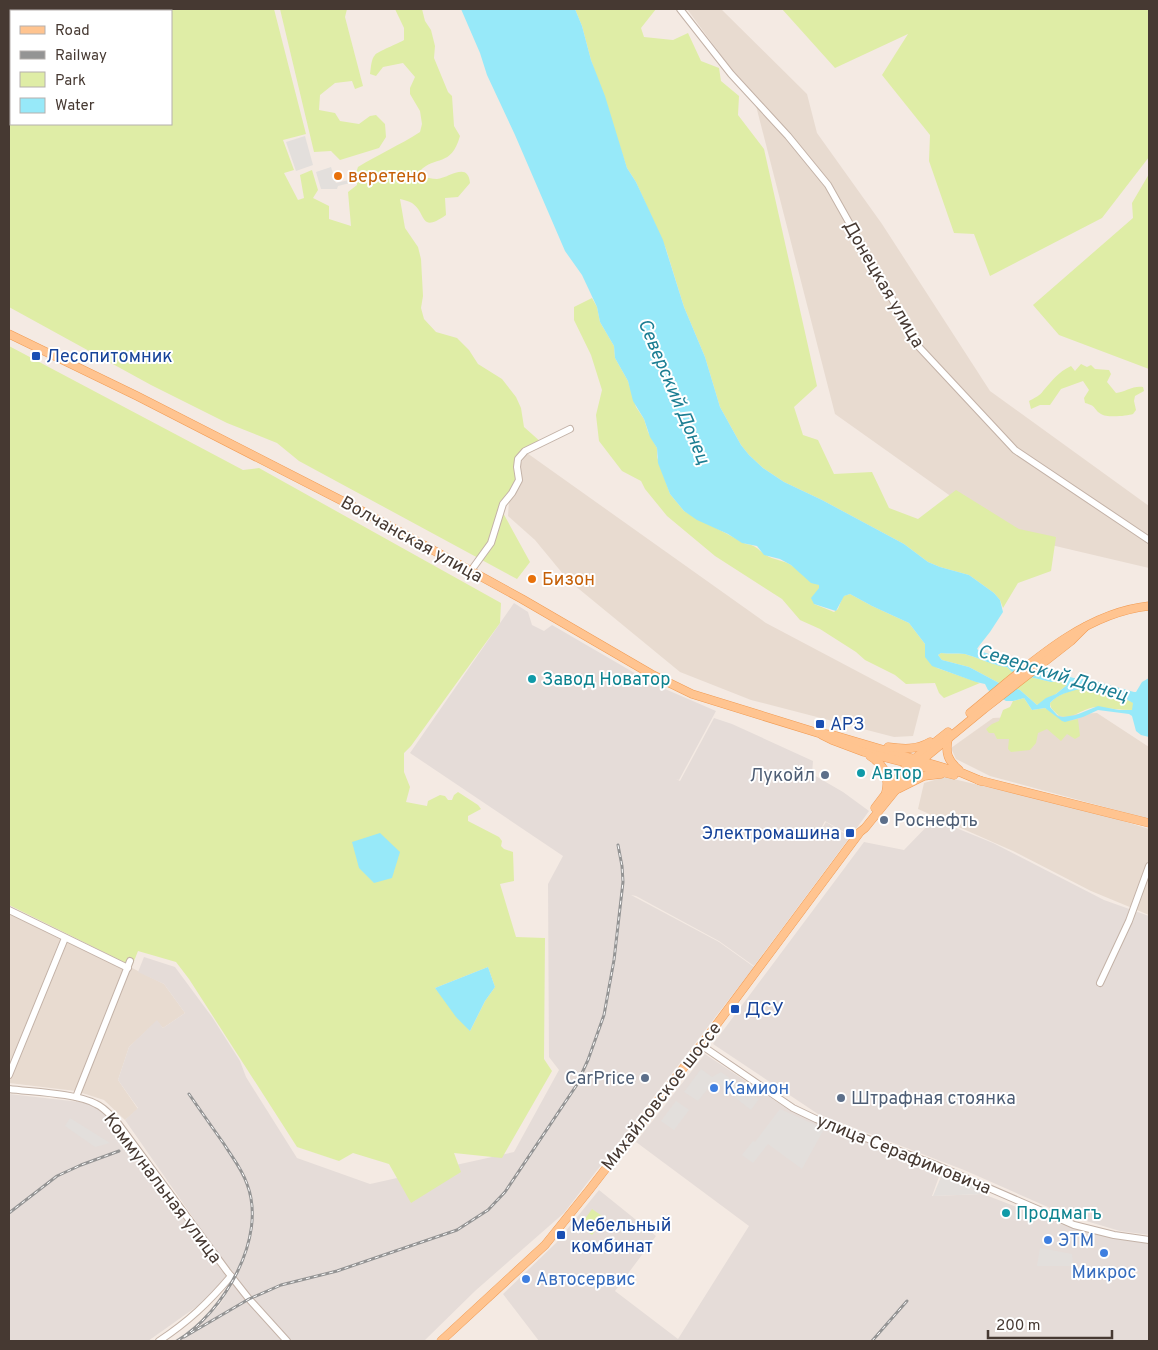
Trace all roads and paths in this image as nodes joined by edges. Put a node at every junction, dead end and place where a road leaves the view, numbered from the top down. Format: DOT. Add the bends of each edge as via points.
graph roads {
  1 [pos="680,9"];
  2 [pos="9,334"];
  3 [pos="570,429"];
  4 [pos="1149,540"];
  5 [pos="470,572"];
  6 [pos="1149,606"];
  7 [pos="818,733"];
  8 [pos="948,736"];
  9 [pos="869,745"];
  10 [pos="864,752"];
  11 [pos="916,762"];
  12 [pos="962,773"];
  13 [pos="948,774"];
  14 [pos="981,781"];
  15 [pos="894,791"];
  16 [pos="885,794"];
  17 [pos="1149,822"];
  18 [pos="860,832"];
  19 [pos="1149,866"];
  20 [pos="9,910"];
  21 [pos="65,938"];
  22 [pos="130,960"];
  23 [pos="128,968"];
  24 [pos="1100,982"];
  25 [pos="701,1045"];
  26 [pos="9,1075"];
  27 [pos="9,1089"];
  28 [pos="76,1097"];
  29 [pos="1149,1240"];
  30 [pos="230,1276"];
  31 [pos="159,1341"];
  32 [pos="287,1341"];
  33 [pos="441,1341"];
  1 -- 4 [label="street, Донецкая улица" via="731,74 828,185 919,347 1015,450"];
  2 -- 5 [label="main road, Волчанская улица" via="360,510"];
  3 -- 5 [label="street" via="525,452 518,459 519,480 503,504 490,542"];
  5 -- 7 [label="main road, Волчанская улица" via="641,669 692,694"];
  6 -- 8 [label="main road" via="1126,610 1085,628"];
  7 -- 9 [label="main road, Волчанская улица"];
  7 -- 10 [label="main road, Волчанская улица"];
  8 -- 9 [label="main road" via="909,749"];
  8 -- 11 [label="main road"];
  8 -- 12 [label="main road" via="946,747 950,761"];
  9 -- 11 [label="main road, Волчанская улица"];
  10 -- 11 [label="main road, Волчанская улица"];
  10 -- 16 [label="main road" via="876,760 885,773"];
  11 -- 12 [label="main road, Волчанская улица"];
  11 -- 13 [label="main road, Волчанская улица"];
  11 -- 15 [label="main road, Михайловское шоссе"];
  11 -- 16 [label="main road, Михайловское шоссе"];
  12 -- 14 [label="main road, Волчанская улица"];
  13 -- 14 [label="main road, Волчанская улица"];
  13 -- 15 [label="main road" via="924,776"];
  14 -- 17 [label="main road, Волчанская улица"];
  15 -- 18 [label="main road, Михайловское шоссе"];
  16 -- 18 [label="main road, Михайловское шоссе"];
  18 -- 25 [label="main road, Михайловское шоссе"];
  19 -- 24 [label="street" via="1129,921"];
  20 -- 21 [label="street"];
  21 -- 23 [label="street"];
  21 -- 26 [label="street"];
  22 -- 23 [label="street"];
  23 -- 28 [label="street"];
  25 -- 29 [label="street, улица Серафимовича" via="793,1108 816,1119 936,1165 1074,1226"];
  25 -- 33 [label="main road, Михайловское шоссе" via="545,1245"];
  27 -- 28 [label="street, Коммунальная улица"];
  28 -- 30 [label="street, Коммунальная улица" via="106,1110 117,1122"];
  30 -- 31 [label="street" via="186,1323"];
  30 -- 32 [label="street, Коммунальная улица"];
}
